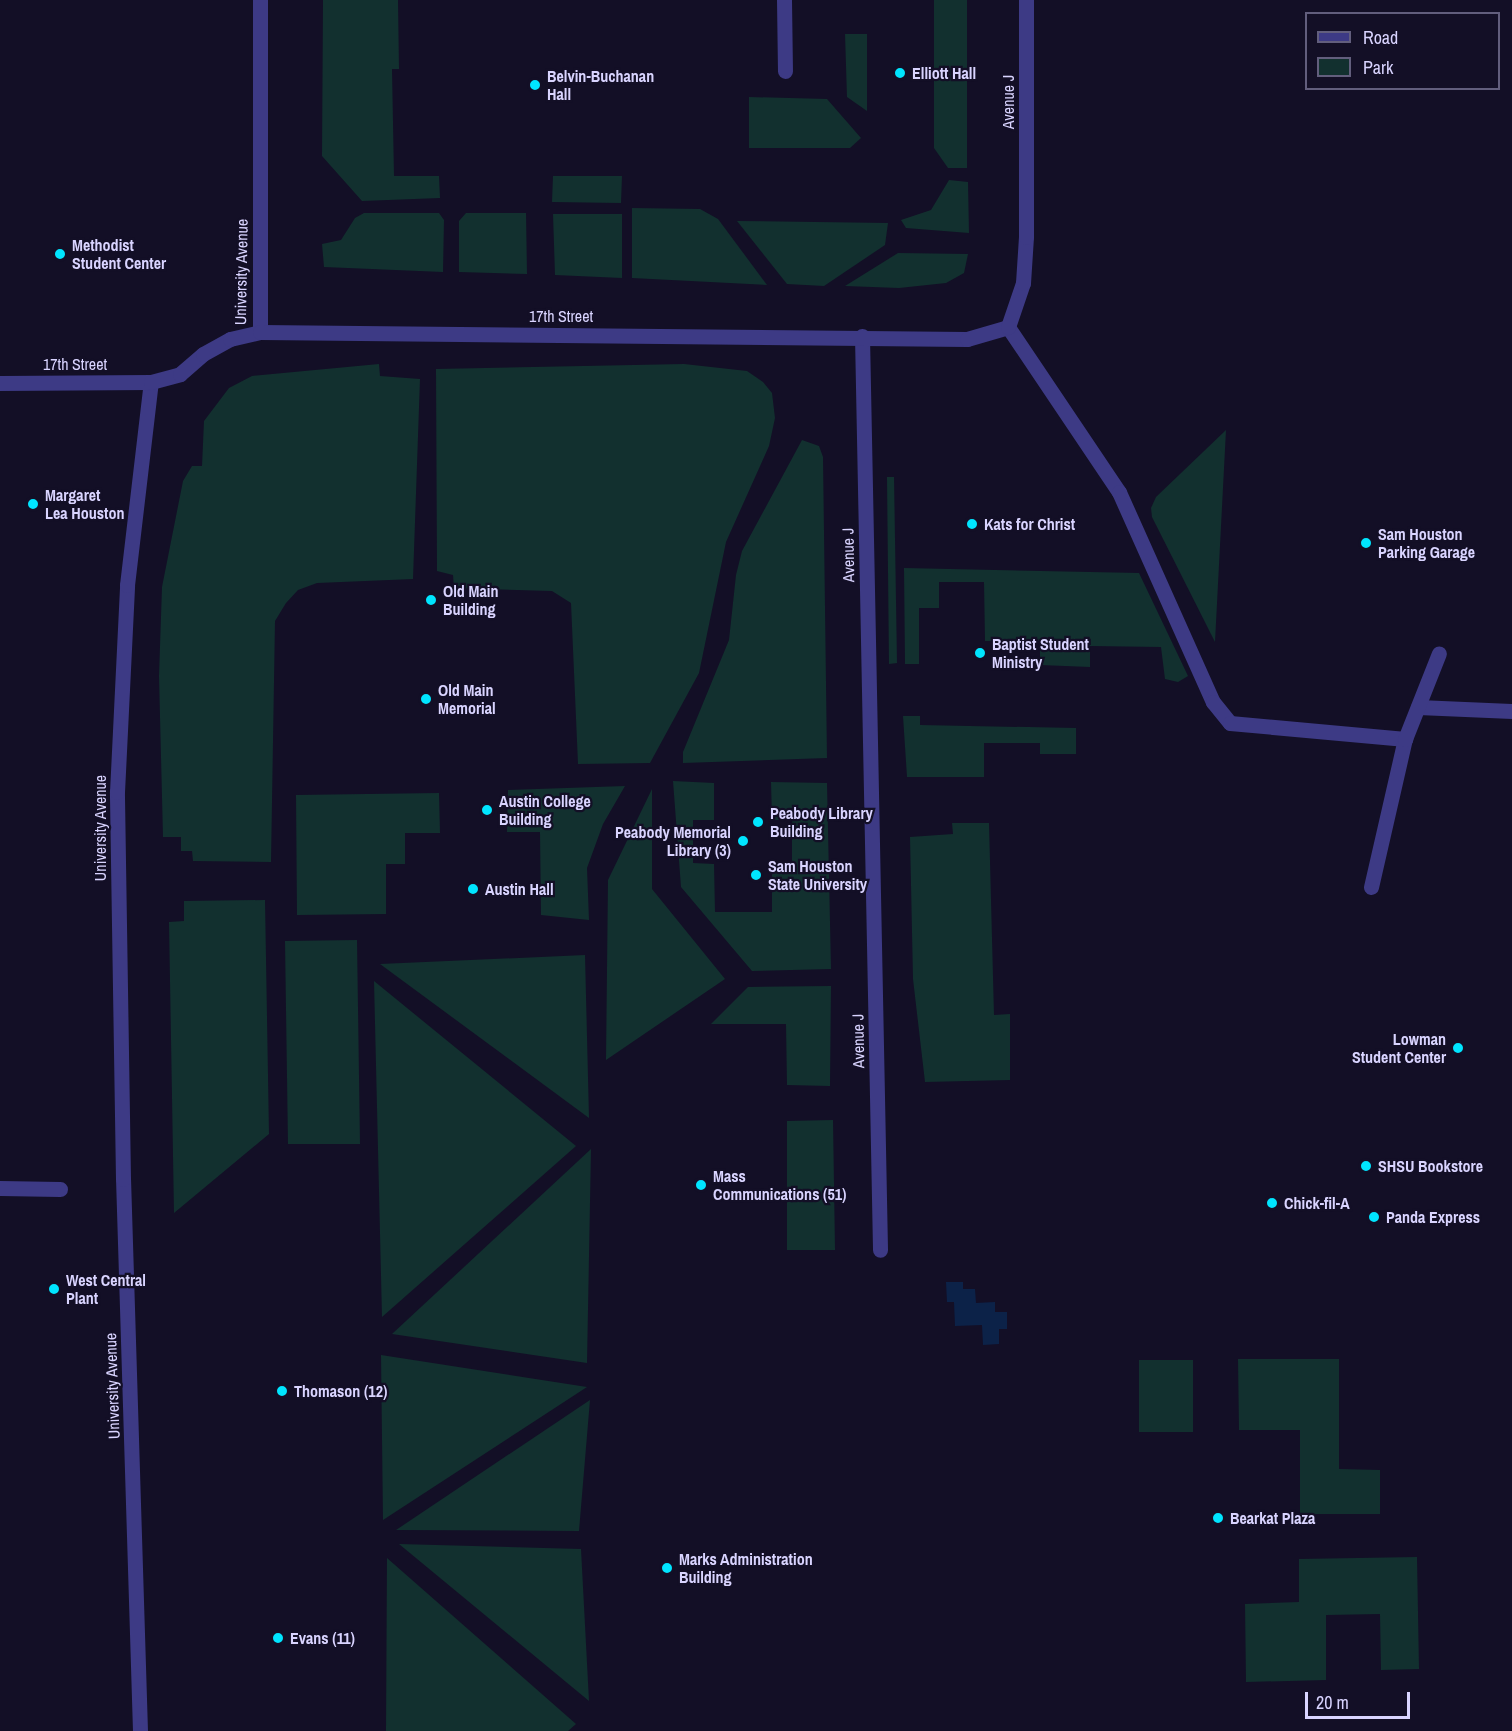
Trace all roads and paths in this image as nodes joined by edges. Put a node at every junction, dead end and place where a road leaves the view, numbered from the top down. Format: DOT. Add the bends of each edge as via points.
graph roads {
  1 [pos="260,0"];
  2 [pos="784,0"];
  3 [pos="1026,0"];
  4 [pos="784,70"];
  5 [pos="1008,327"];
  6 [pos="261,332"];
  7 [pos="862,336"];
  8 [pos="151,382"];
  9 [pos="0,383"];
  10 [pos="1439,653"];
  11 [pos="1418,707"];
  12 [pos="1512,711"];
  13 [pos="1405,740"];
  14 [pos="1371,887"];
  15 [pos="0,1188"];
  16 [pos="60,1189"];
  17 [pos="880,1250"];
  18 [pos="140,1731"];
  1 -- 6 [label="street, University Avenue"];
  2 -- 4 [label="street"];
  3 -- 5 [label="street, Avenue J" via="1026,237 1023,283"];
  5 -- 7 [label="street" via="967,339"];
  5 -- 13 [label="street" via="1119,492 1213,702 1230,723"];
  6 -- 7 [label="street, 17th Street"];
  6 -- 8 [label="street, University Avenue" via="230,339 203,354 180,374"];
  7 -- 17 [label="street, Avenue J"];
  8 -- 9 [label="street, 17th Street"];
  8 -- 18 [label="street, University Avenue" via="127,585 117,792 123,1179"];
  10 -- 11 [label="street"];
  11 -- 12 [label="street"];
  11 -- 13 [label="street"];
  13 -- 14 [label="street"];
  15 -- 16 [label="street"];
}
